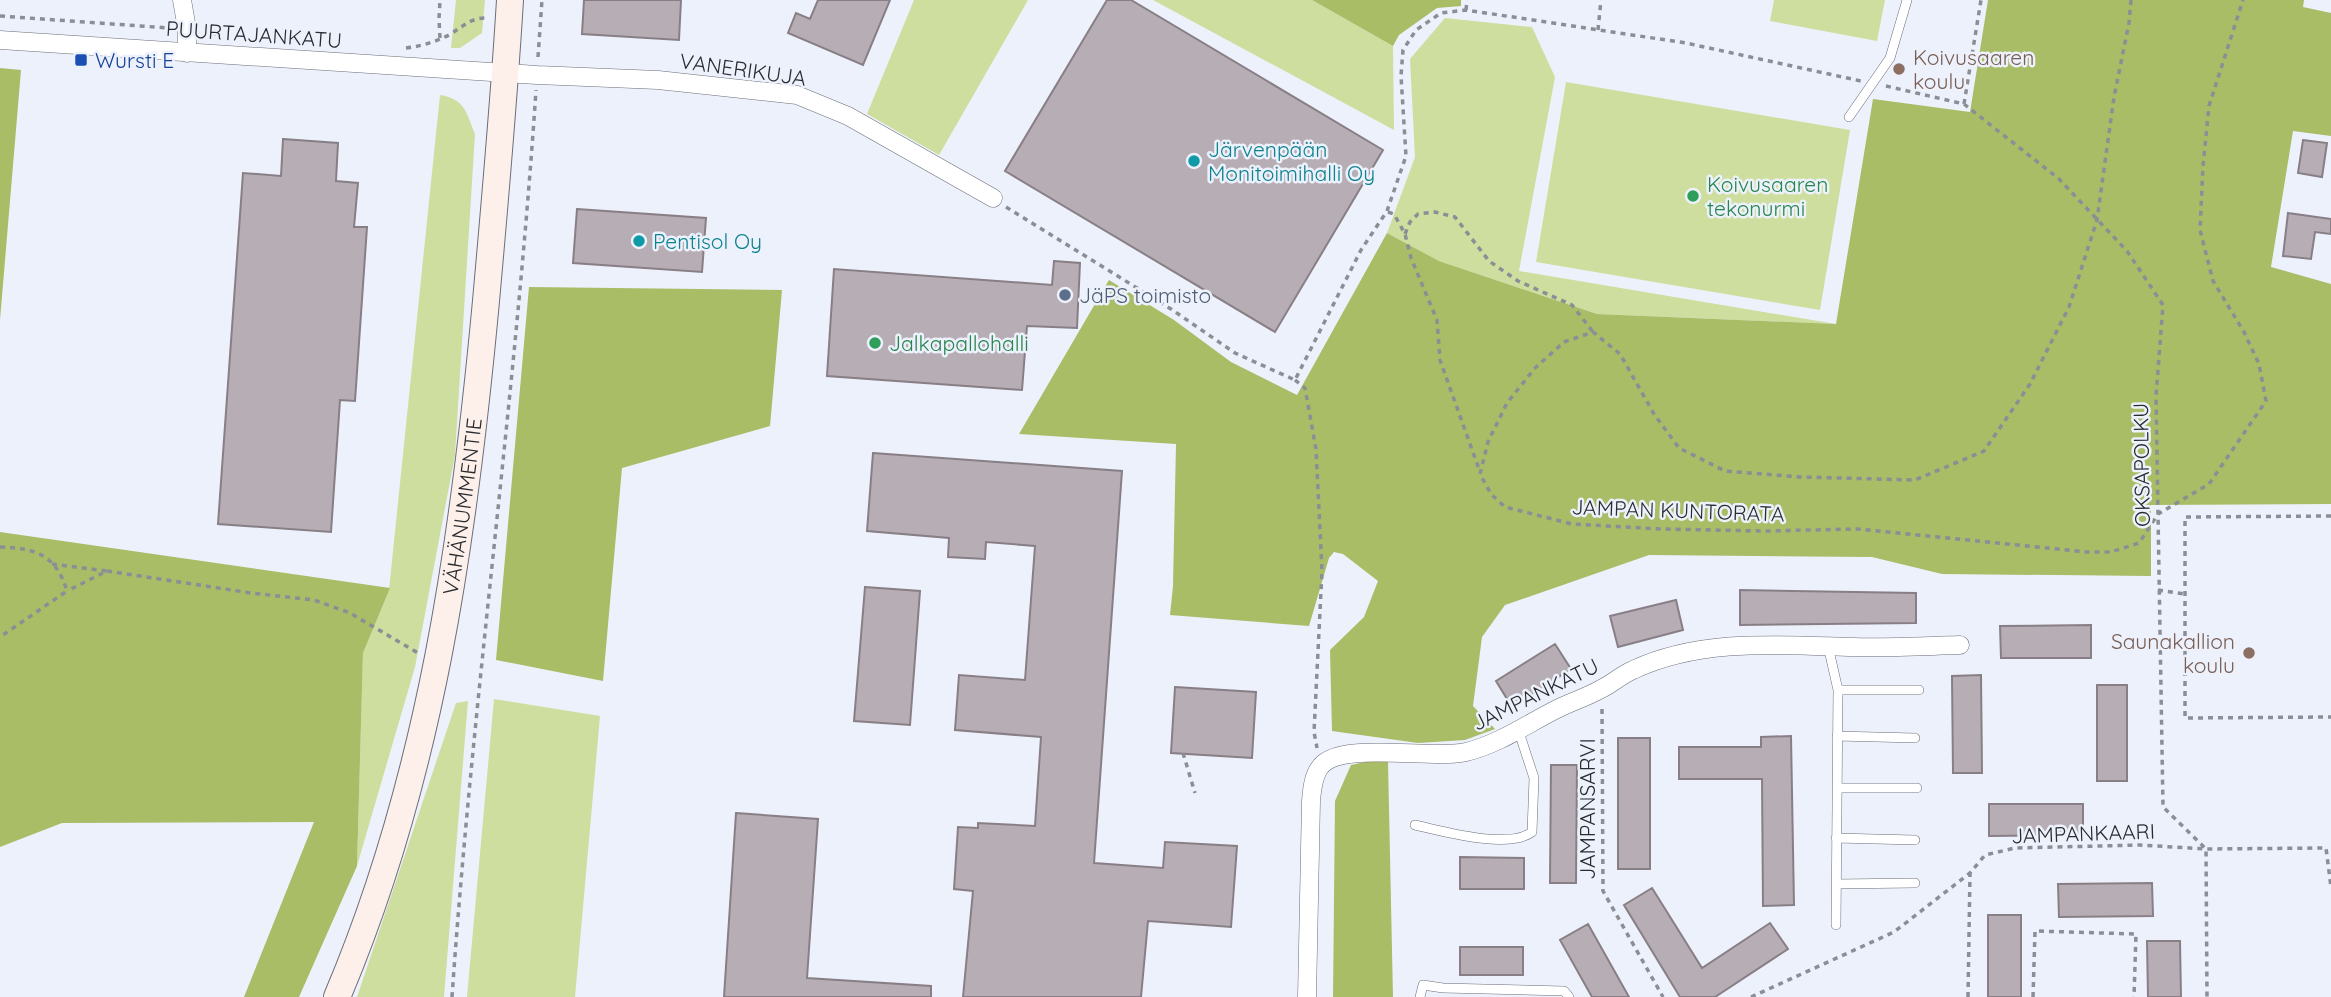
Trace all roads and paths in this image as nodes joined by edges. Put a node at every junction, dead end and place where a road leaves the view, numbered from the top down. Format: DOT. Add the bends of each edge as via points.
graph roads {
  1 [pos="182,0"];
  2 [pos="440,0"];
  3 [pos="542,0"];
  4 [pos="1467,0"];
  5 [pos="1601,0"];
  6 [pos="1907,0"];
  7 [pos="1981,0"];
  8 [pos="2131,0"];
  9 [pos="2243,0"];
  10 [pos="510,9"];
  11 [pos="1466,10"];
  12 [pos="0,16"];
  13 [pos="541,21"];
  14 [pos="187,29"];
  15 [pos="1598,30"];
  16 [pos="224,36"];
  17 [pos="440,38"];
  18 [pos="0,40"];
  19 [pos="395,48"];
  20 [pos="187,52"];
  21 [pos="505,73"];
  22 [pos="537,75"];
  23 [pos="1872,83"];
  24 [pos="1964,104"];
  25 [pos="1849,117"];
  26 [pos="993,198"];
  27 [pos="1388,211"];
  28 [pos="2097,220"];
  29 [pos="1405,234"];
  30 [pos="1593,332"];
  31 [pos="1295,380"];
  32 [pos="1480,474"];
  33 [pos="2158,514"];
  34 [pos="2331,516"];
  35 [pos="0,547"];
  36 [pos="51,564"];
  37 [pos="107,571"];
  38 [pos="2158,590"];
  39 [pos="67,591"];
  40 [pos="2185,594"];
  41 [pos="0,637"];
  42 [pos="1960,645"];
  43 [pos="1828,646"];
  44 [pos="438,665"];
  45 [pos="1601,690"];
  46 [pos="1838,690"];
  47 [pos="1919,690"];
  48 [pos="2331,717"];
  49 [pos="1519,732"];
  50 [pos="1837,736"];
  51 [pos="1914,738"];
  52 [pos="1183,753"];
  53 [pos="1320,766"];
  54 [pos="1837,788"];
  55 [pos="1917,788"];
  56 [pos="1195,793"];
  57 [pos="1415,825"];
  58 [pos="1836,838"];
  59 [pos="1915,840"];
  60 [pos="2206,849"];
  61 [pos="1970,873"];
  62 [pos="1915,883"];
  63 [pos="1836,884"];
  64 [pos="2331,887"];
  65 [pos="1836,925"];
  66 [pos="337,997"];
  67 [pos="453,997"];
  68 [pos="1307,997"];
  69 [pos="1420,997"];
  70 [pos="1569,997"];
  71 [pos="1663,997"];
  72 [pos="1751,997"];
  73 [pos="1968,997"];
  74 [pos="2033,997"];
  75 [pos="2134,997"];
  76 [pos="2207,997"];
  1 -- 14 [label="street"];
  2 -- 17 [label="path"];
  3 -- 13 [label="path"];
  4 -- 11 [label="path"];
  5 -- 15 [label="path"];
  6 -- 23 [label="lane" via="1890,58"];
  7 -- 24 [label="path"];
  8 -- 28 [label="path, JAMPAN KUNTORATA"];
  9 -- 33 [label="path" via="2209,106 2200,230 2213,281 2259,363 2266,401 2209,484"];
  10 -- 13 [label="path"];
  10 -- 17 [label="path" via="469,20"];
  10 -- 21 [label="main road, VÄHÄNUMMENTIE"];
  11 -- 15 [label="path"];
  11 -- 27 [label="path" via="1441,13 1416,30 1403,50 1406,156"];
  12 -- 14 [label="path"];
  13 -- 22 [label="path"];
  14 -- 16 [label="path"];
  14 -- 20 [label="street"];
  15 -- 23 [label="path" via="1686,43"];
  17 -- 19 [label="path" via="422,46"];
  18 -- 20 [label="street, PUURTAJANKATU"];
  20 -- 21 [label="street, PUURTAJANKATU"];
  21 -- 22 [label="street, VANERIKUJA"];
  21 -- 44 [label="main road, VÄHÄNUMMENTIE" via="480,369 461,529"];
  22 -- 26 [label="street, VANERIKUJA" via="658,80 797,95 848,116"];
  22 -- 67 [label="path" via="509,405 462,858"];
  23 -- 24 [label="path"];
  23 -- 25 [label="lane"];
  24 -- 28 [label="path, OKSAPOLKU" via="2059,179"];
  26 -- 31 [label="path" via="1235,353"];
  27 -- 29 [label="path, JAMPAN KUNTORATA"];
  27 -- 31 [label="path" via="1361,250"];
  28 -- 30 [label="path, JAMPAN KUNTORATA" via="2069,307 2030,384 1984,451 1915,480 1725,471 1679,448 1620,354"];
  28 -- 33 [label="path, OKSAPOLKU" via="2127,251 2163,305 2156,396"];
  29 -- 30 [label="path, JAMPAN KUNTORATA" via="1418,214 1455,217 1489,261 1518,281 1572,305"];
  29 -- 32 [label="path, JAMPAN KUNTORATA" via="1437,320 1440,360"];
  30 -- 32 [label="path" via="1564,342 1507,403 1488,442"];
  31 -- 53 [label="path" via="1305,388 1316,449 1322,571 1314,732"];
  32 -- 33 [label="path, JAMPAN KUNTORATA" via="1505,507 1572,524 1648,529 1857,529 2110,552 2139,543"];
  33 -- 38 [label="path, OKSAPOLKU"];
  34 -- 40 [label="path" via="2185,517"];
  35 -- 36 [label="path" via="40,552"];
  36 -- 37 [label="path"];
  36 -- 39 [label="path" via="62,573"];
  37 -- 39 [label="path"];
  37 -- 44 [label="path" via="314,600 350,613"];
  38 -- 40 [label="path"];
  38 -- 60 [label="path, OKSAPOLKU" via="2163,807"];
  39 -- 41 [label="path"];
  40 -- 48 [label="path" via="2185,718"];
  42 -- 43 [label="street, JAMPANKATU"];
  43 -- 45 [label="street, JAMPANKATU" via="1723,646 1633,670"];
  43 -- 46 [label="lane"];
  44 -- 66 [label="main road, VÄHÄNUMMENTIE" via="405,806"];
  45 -- 49 [label="street, JAMPANKATU" via="1556,709"];
  45 -- 71 [label="path, JAMPANSARVI" via="1603,891"];
  46 -- 47 [label="lane"];
  46 -- 50 [label="lane"];
  49 -- 53 [label="street, JAMPANKATU" via="1465,752 1350,753 1334,756"];
  49 -- 57 [label="lane" via="1534,778 1532,832 1524,838 1482,839"];
  50 -- 51 [label="lane"];
  50 -- 54 [label="lane"];
  52 -- 56 [label="path"];
  53 -- 68 [label="street" via="1311,801"];
  54 -- 55 [label="lane"];
  54 -- 58 [label="lane"];
  58 -- 59 [label="lane"];
  58 -- 63 [label="lane"];
  60 -- 61 [label="path, JAMPANKAARI" via="2140,845 2015,848 1984,855"];
  60 -- 64 [label="path, JAMPANKAARI" via="2326,848"];
  60 -- 76 [label="path"];
  61 -- 72 [label="path, JAMPANKAARI" via="1894,932"];
  61 -- 73 [label="path"];
  62 -- 63 [label="lane"];
  63 -- 65 [label="lane"];
  69 -- 70 [label="lane" via="1423,985 1564,991"];
  74 -- 75 [label="path" via="2035,931 2136,934"];
}
